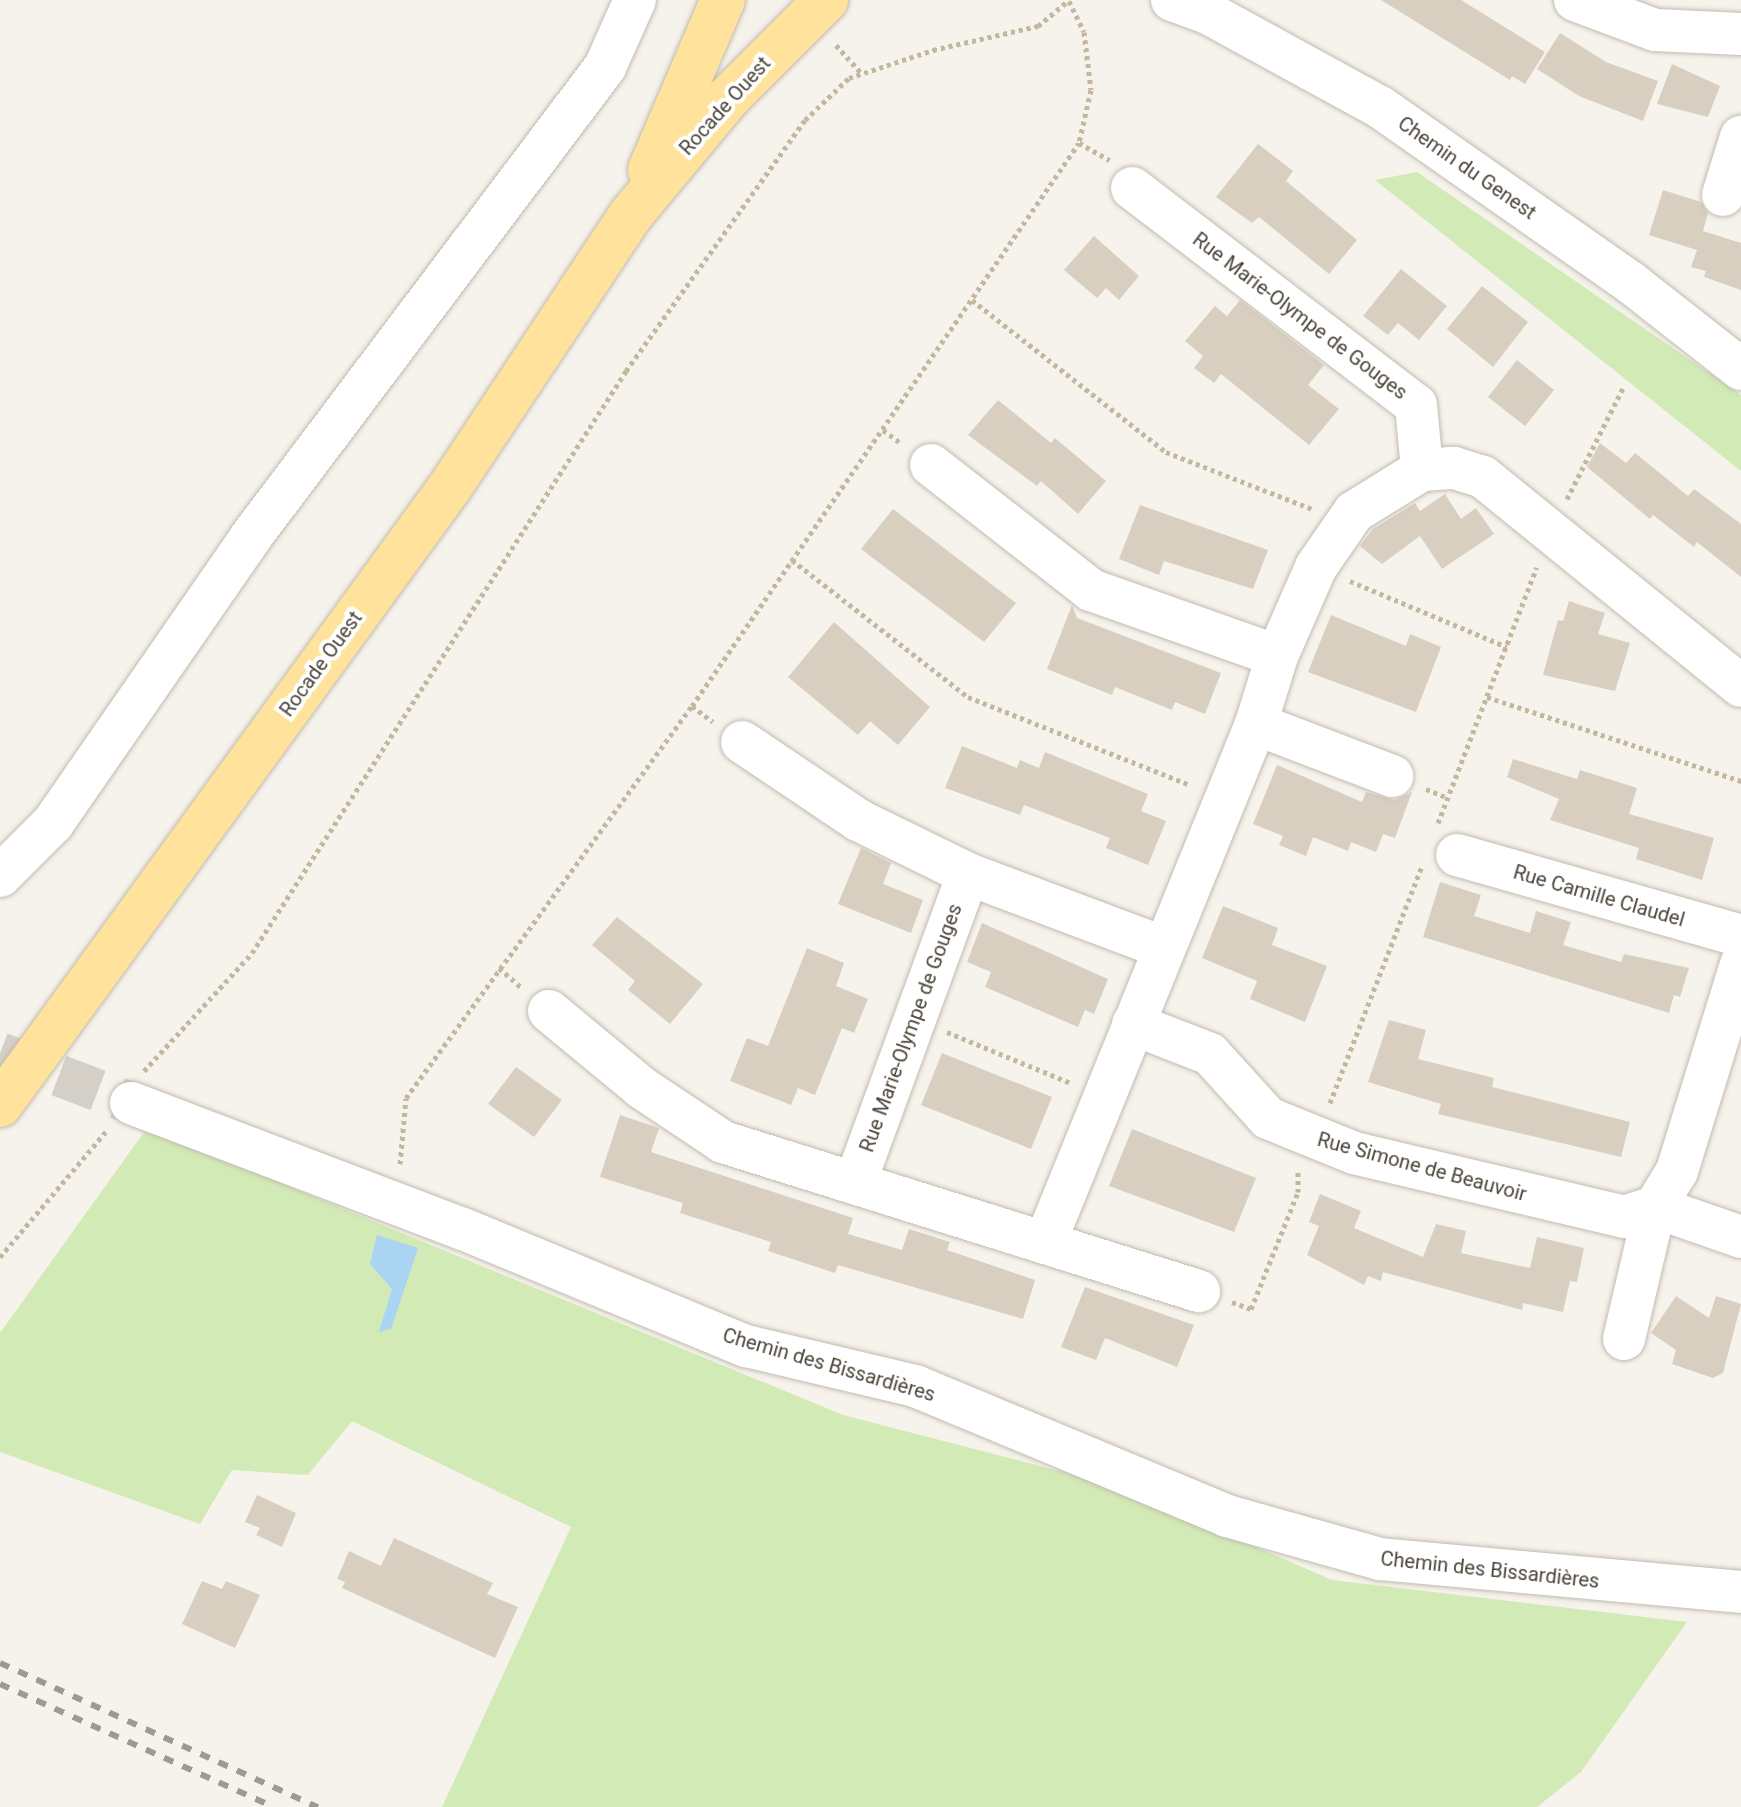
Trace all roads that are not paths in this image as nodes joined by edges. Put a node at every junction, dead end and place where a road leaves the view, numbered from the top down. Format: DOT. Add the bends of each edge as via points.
graph roads {
  1 [pos="635,0"];
  2 [pos="723,0"];
  3 [pos="826,0"];
  4 [pos="1172,0"];
  5 [pos="1575,0"];
  6 [pos="1741,34"];
  7 [pos="1741,137"];
  8 [pos="1132,188"];
  9 [pos="1723,195"];
  10 [pos="630,216"];
  11 [pos="1741,369"];
  12 [pos="931,465"];
  13 [pos="1422,470"];
  14 [pos="1277,656"];
  15 [pos="1741,686"];
  16 [pos="1256,724"];
  17 [pos="742,742"];
  18 [pos="1392,776"];
  19 [pos="1457,855"];
  20 [pos="968,874"];
  21 [pos="0,876"];
  22 [pos="1741,936"];
  23 [pos="1162,947"];
  24 [pos="1741,964"];
  25 [pos="549,1011"];
  26 [pos="1133,1024"];
  27 [pos="131,1103"];
  28 [pos="0,1105"];
  29 [pos="855,1183"];
  30 [pos="1655,1207"];
  31 [pos="1741,1237"];
  32 [pos="1045,1243"];
  33 [pos="1199,1291"];
  34 [pos="1624,1339"];
  35 [pos="1741,1592"];
  1 -- 21 [label="street" via="605,67 250,538 53,823"];
  2 -- 10 [label="main road, Rocade Ouest"];
  3 -- 10 [label="main road, Rocade Ouest" via="728,98"];
  4 -- 11 [label="street, Chemin du Genest" via="1208,13 1380,107 1630,282"];
  5 -- 6 [label="street" via="1655,30"];
  7 -- 9 [label="street"];
  8 -- 13 [label="street, Rue Marie-Olympe de Gouges" via="1416,405"];
  10 -- 28 [label="main road, Rocade Ouest" via="450,487"];
  12 -- 14 [label="street" via="1091,590"];
  13 -- 14 [label="street" via="1354,512 1316,567"];
  13 -- 15 [label="street" via="1454,468 1483,477"];
  14 -- 16 [label="street"];
  16 -- 18 [label="street"];
  16 -- 23 [label="street"];
  17 -- 20 [label="street" via="858,820"];
  19 -- 22 [label="street, Rue Camille Claudel"];
  20 -- 23 [label="street"];
  20 -- 29 [label="street, Rue Marie-Olympe de Gouges"];
  23 -- 26 [label="street"];
  24 -- 30 [label="street" via="1677,1171"];
  25 -- 29 [label="street" via="642,1088 723,1142"];
  26 -- 30 [label="street, Rue Simone de Beauvoir" via="1210,1054 1268,1118 1354,1153 1624,1217"];
  26 -- 32 [label="street"];
  27 -- 35 [label="street, Chemin des Bissardières" via="401,1205 746,1346 915,1386 1227,1516 1380,1559"];
  29 -- 32 [label="street"];
  30 -- 31 [label="street"];
  30 -- 34 [label="street"];
  32 -- 33 [label="street"];
}
